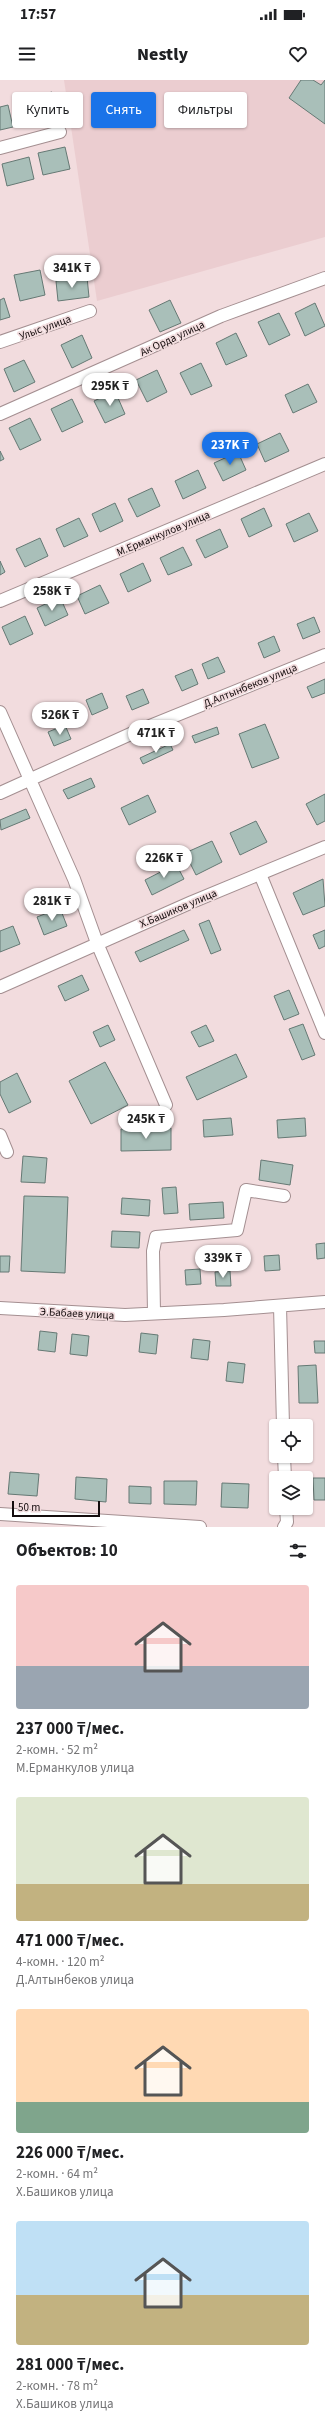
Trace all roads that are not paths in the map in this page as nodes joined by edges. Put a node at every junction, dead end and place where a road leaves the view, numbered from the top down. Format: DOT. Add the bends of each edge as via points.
graph roads {
  1 [pos="60,132"];
  2 [pos="0,148"];
  3 [pos="325,278"];
  4 [pos="90,311"];
  5 [pos="0,342"];
  6 [pos="0,414"];
  7 [pos="325,464"];
  8 [pos="0,601"];
  9 [pos="325,655"];
  10 [pos="0,712"];
  11 [pos="31,780"];
  12 [pos="0,793"];
  13 [pos="325,847"];
  14 [pos="260,874"];
  15 [pos="97,943"];
  16 [pos="0,987"];
  17 [pos="325,1033"];
  18 [pos="166,1105"];
  19 [pos="0,1136"];
  20 [pos="7,1152"];
  21 [pos="284,1196"];
  22 [pos="325,1302"];
  23 [pos="280,1306"];
  24 [pos="0,1308"];
  25 [pos="154,1314"];
  26 [pos="283,1419"];
  27 [pos="0,1514"];
  28 [pos="286,1515"];
  29 [pos="200,1527"];
  30 [pos="284,1527"];
  1 -- 2 [label="street"];
  3 -- 6 [label="street, Ак Орда улица" via="221,316"];
  4 -- 5 [label="street, Улыс улица"];
  7 -- 8 [label="street, М.Ерманкулов улица"];
  9 -- 11 [label="street, Д.Алтынбеков улица" via="136,732"];
  10 -- 11 [label="street"];
  11 -- 12 [label="street, Д.Алтынбеков улица"];
  11 -- 15 [label="street" via="74,879"];
  13 -- 14 [label="street, Х.Башиков улица"];
  14 -- 15 [label="street, Х.Башиков улица"];
  14 -- 17 [label="street"];
  15 -- 16 [label="street, Х.Башиков улица"];
  15 -- 18 [label="street"];
  19 -- 20 [label="street"];
  21 -- 25 [label="street" via="246,1190 237,1230 156,1237 153,1251"];
  22 -- 23 [label="street, Э.Бабаев улица"];
  23 -- 25 [label="street, Э.Бабаев улица"];
  23 -- 26 [label="street"];
  24 -- 25 [label="street, Э.Бабаев улица" via="125,1315"];
  27 -- 29 [label="street"];
  28 -- 30 [label="street"];
}
